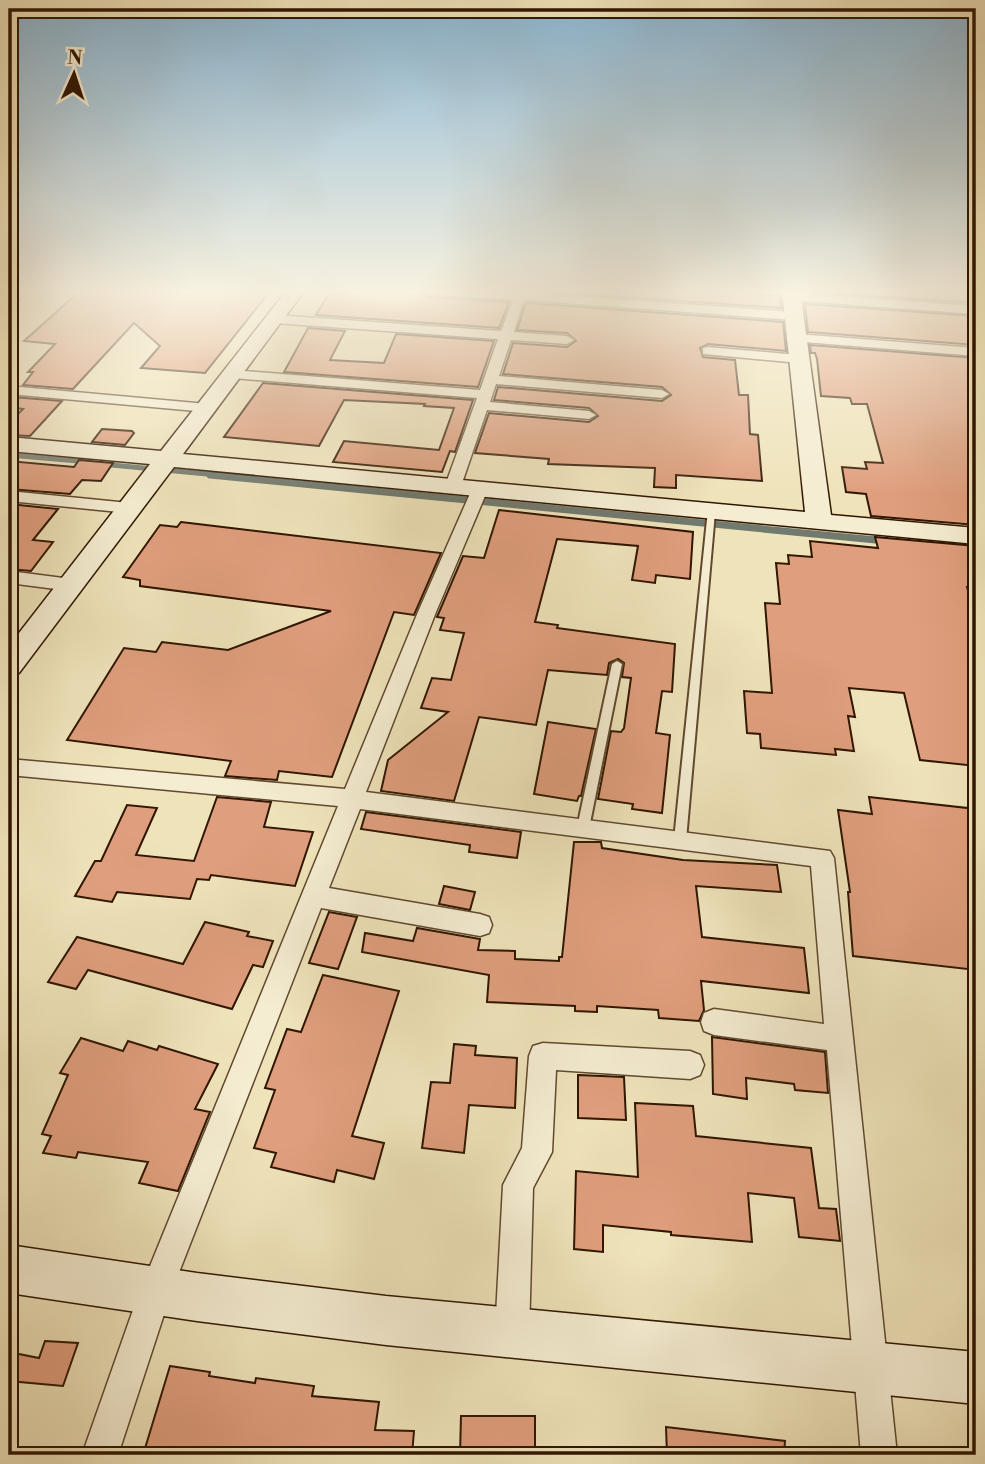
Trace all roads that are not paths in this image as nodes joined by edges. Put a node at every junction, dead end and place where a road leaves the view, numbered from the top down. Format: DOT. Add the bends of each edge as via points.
graph roads {
  1 [pos="244,358"];
  2 [pos="497,358"];
  3 [pos="799,358"];
  4 [pos="232,374"];
  5 [pos="489,379"];
  6 [pos="9,390"];
  7 [pos="662,394"];
  8 [pos="482,400"];
  9 [pos="207,408"];
  10 [pos="589,415"];
  11 [pos="9,444"];
  12 [pos="161,466"];
  13 [pos="453,486"];
  14 [pos="9,496"];
  15 [pos="476,499"];
  16 [pos="129,508"];
  17 [pos="711,512"];
  18 [pos="819,522"];
  19 [pos="976,536"];
  20 [pos="9,577"];
  21 [pos="71,585"];
  22 [pos="617,663"];
  23 [pos="9,666"];
  24 [pos="9,766"];
  25 [pos="353,799"];
  26 [pos="583,828"];
  27 [pos="680,840"];
  28 [pos="314,896"];
  29 [pos="480,925"];
  30 [pos="714,1022"];
  31 [pos="841,1039"];
  32 [pos="690,1065"];
  33 [pos="9,1269"];
  34 [pos="155,1293"];
  35 [pos="512,1334"];
  36 [pos="871,1366"];
  37 [pos="976,1378"];
  38 [pos="100,1455"];
  39 [pos="879,1455"];
  1 -- 4 [label="street"];
  2 -- 5 [label="street"];
  3 -- 18 [label="street"];
  4 -- 8 [label="street"];
  4 -- 9 [label="street"];
  5 -- 7 [label="street"];
  5 -- 8 [label="street"];
  6 -- 9 [label="street"];
  8 -- 10 [label="street"];
  8 -- 13 [label="street"];
  9 -- 12 [label="street"];
  11 -- 12 [label="street"];
  12 -- 13 [label="street"];
  12 -- 16 [label="street"];
  13 -- 15 [label="street"];
  14 -- 16 [label="street"];
  15 -- 17 [label="street"];
  15 -- 25 [label="street"];
  16 -- 21 [label="street"];
  17 -- 18 [label="street"];
  17 -- 27 [label="lane"];
  18 -- 19 [label="street"];
  20 -- 21 [label="street"];
  21 -- 23 [label="street"];
  22 -- 26 [label="lane"];
  24 -- 25 [label="street"];
  25 -- 26 [label="street"];
  25 -- 28 [label="street"];
  26 -- 27 [label="street"];
  27 -- 31 [label="street" via="822,858"];
  28 -- 29 [label="street"];
  28 -- 34 [label="street"];
  30 -- 31 [label="street"];
  31 -- 36 [label="street"];
  32 -- 35 [label="street" via="543,1056 537,1152 518,1185"];
  33 -- 34 [label="street"];
  34 -- 35 [label="street"];
  34 -- 38 [label="street"];
  35 -- 36 [label="street"];
  36 -- 37 [label="street"];
  36 -- 39 [label="street"];
}
